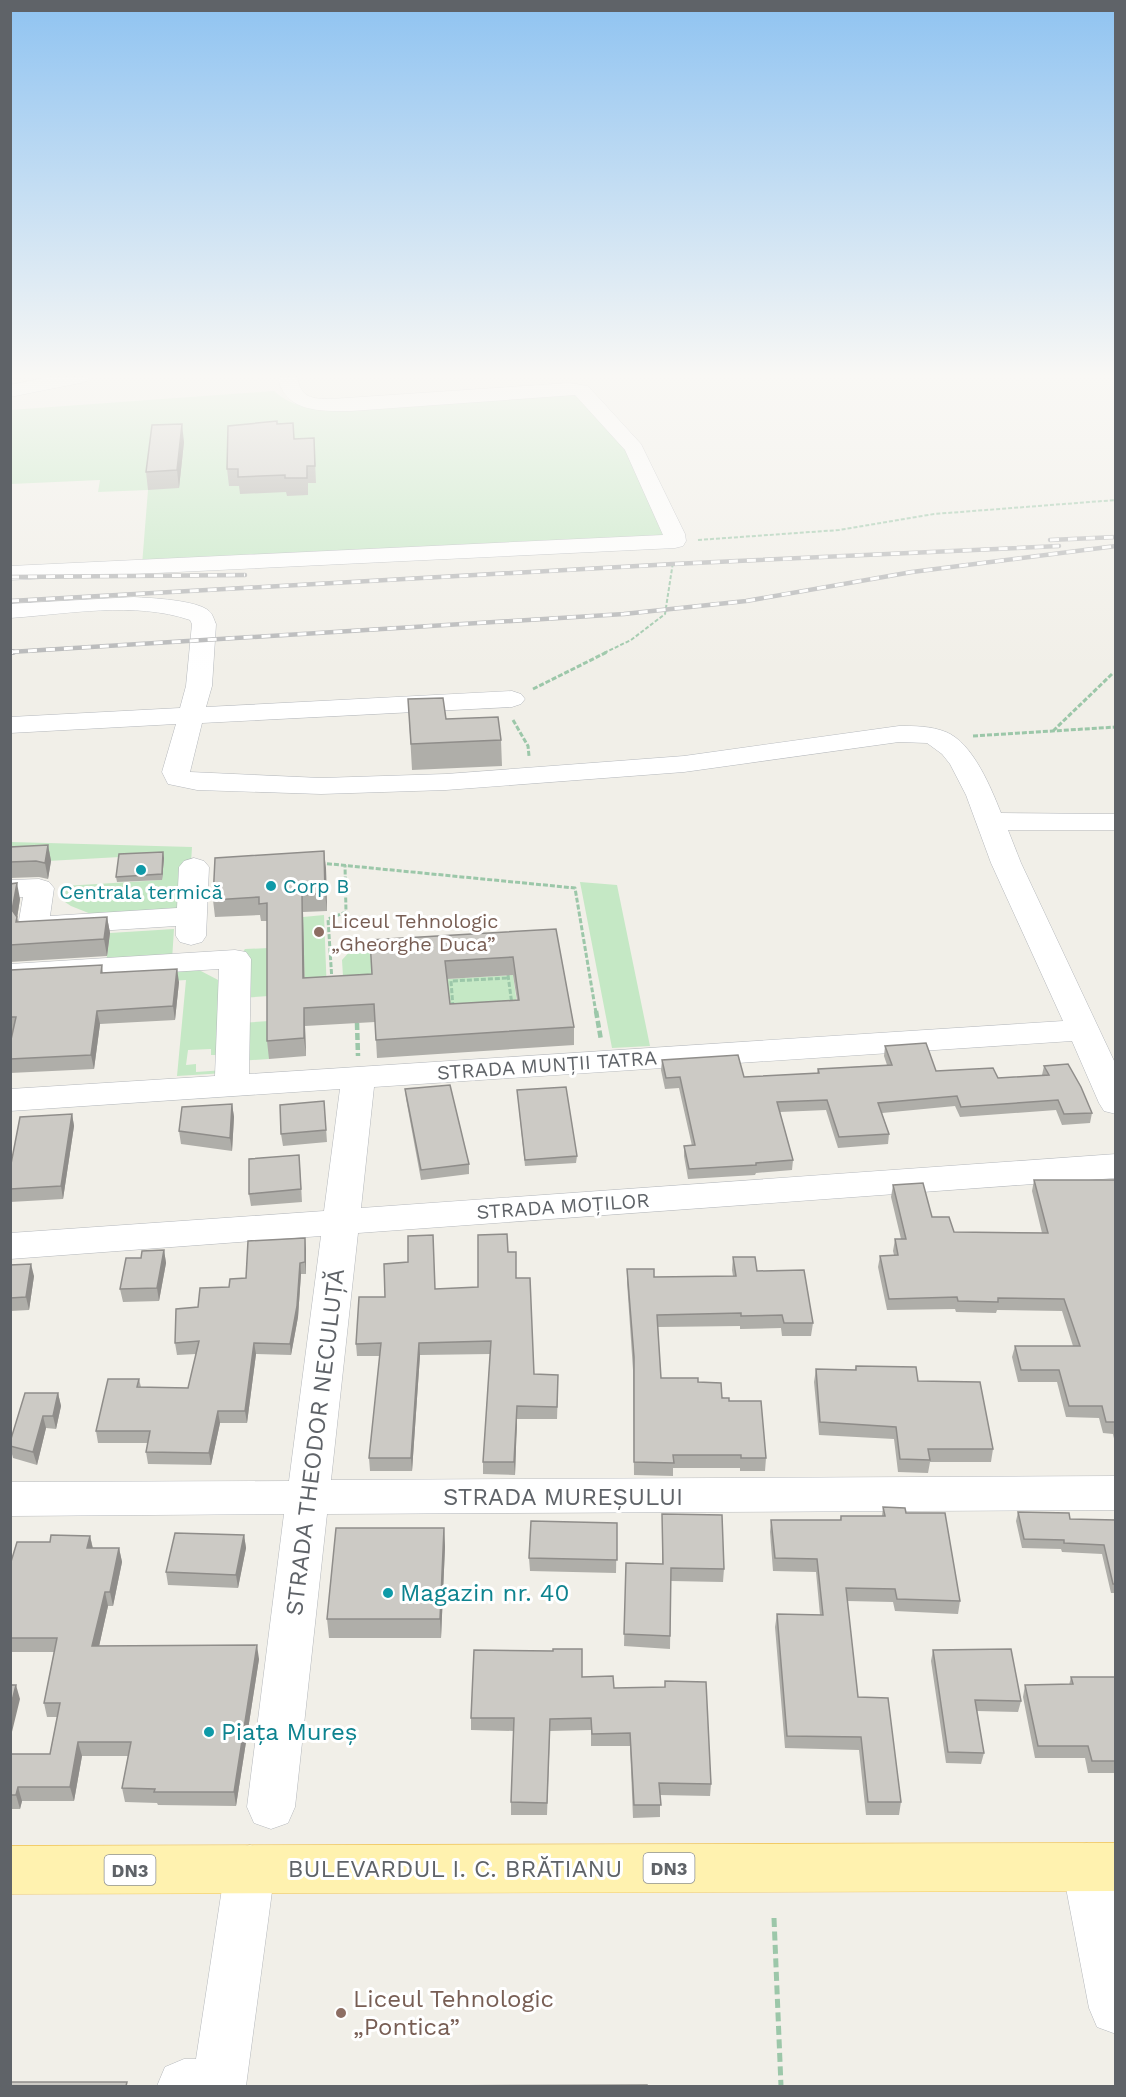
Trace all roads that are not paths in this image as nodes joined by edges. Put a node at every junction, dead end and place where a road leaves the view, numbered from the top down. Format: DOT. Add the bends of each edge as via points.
graph roads {
  1 [pos="646,475"];
  2 [pos="10,573"];
  3 [pos="10,611"];
  4 [pos="512,699"];
  5 [pos="192,716"];
  6 [pos="10,725"];
  7 [pos="990,821"];
  8 [pos="1116,822"];
  9 [pos="194,867"];
  10 [pos="10,889"];
  11 [pos="192,916"];
  12 [pos="189,962"];
  13 [pos="10,973"];
  14 [pos="1097,1045"];
  15 [pos="358,1077"];
  16 [pos="232,1085"];
  17 [pos="10,1100"];
  18 [pos="1116,1103"];
  19 [pos="1116,1166"];
  20 [pos="341,1222"];
  21 [pos="10,1246"];
  22 [pos="1116,1493"];
  23 [pos="308,1498"];
  24 [pos="10,1499"];
  25 [pos="271,1807"];
  26 [pos="1101,1867"];
  27 [pos="250,1869"];
  28 [pos="10,1870"];
  29 [pos="1116,2008"];
  30 [pos="184,2086"];
  31 [pos="219,2086"];
  1 -- 2 [label="street" via="675,541"];
  3 -- 5 [label="street" via="132,595 200,615 204,624 200,679"];
  4 -- 5 [label="street"];
  5 -- 6 [label="street"];
  5 -- 7 [label="street" via="176,772 178,778 321,786 446,782 684,764 920,734 939,738 954,751 978,790"];
  7 -- 8 [label="street"];
  7 -- 14 [label="street" via="1008,867"];
  9 -- 11 [label="street"];
  10 -- 11 [label="street" via="39,888 33,926"];
  11 -- 12 [label="street"];
  12 -- 13 [label="street"];
  12 -- 16 [label="street" via="235,959"];
  14 -- 15 [label="street, STRADA MUNȚII TATRA" via="605,1061"];
  14 -- 18 [label="street"];
  15 -- 16 [label="street, STRADA MUNȚII TATRA"];
  15 -- 20 [label="street, STRADA THEODOR NECULUȚĂ"];
  16 -- 17 [label="street, STRADA MUNȚII TATRA"];
  19 -- 20 [label="street, STRADA MOȚILOR"];
  20 -- 21 [label="street, STRADA MOȚILOR"];
  20 -- 23 [label="street, STRADA THEODOR NECULUȚĂ"];
  22 -- 23 [label="street, STRADA MUREȘULUI"];
  23 -- 24 [label="street, STRADA MUREȘULUI"];
  23 -- 25 [label="street, STRADA THEODOR NECULUȚĂ"];
  26 -- 27 [label="main road, BULEVARDUL I. C. BRĂTIANU / DN3"];
  26 -- 29 [label="street"];
  27 -- 28 [label="main road, BULEVARDUL I. C. BRĂTIANU / DN3"];
  27 -- 31 [label="street"];
  30 -- 31 [label="street"];
}
